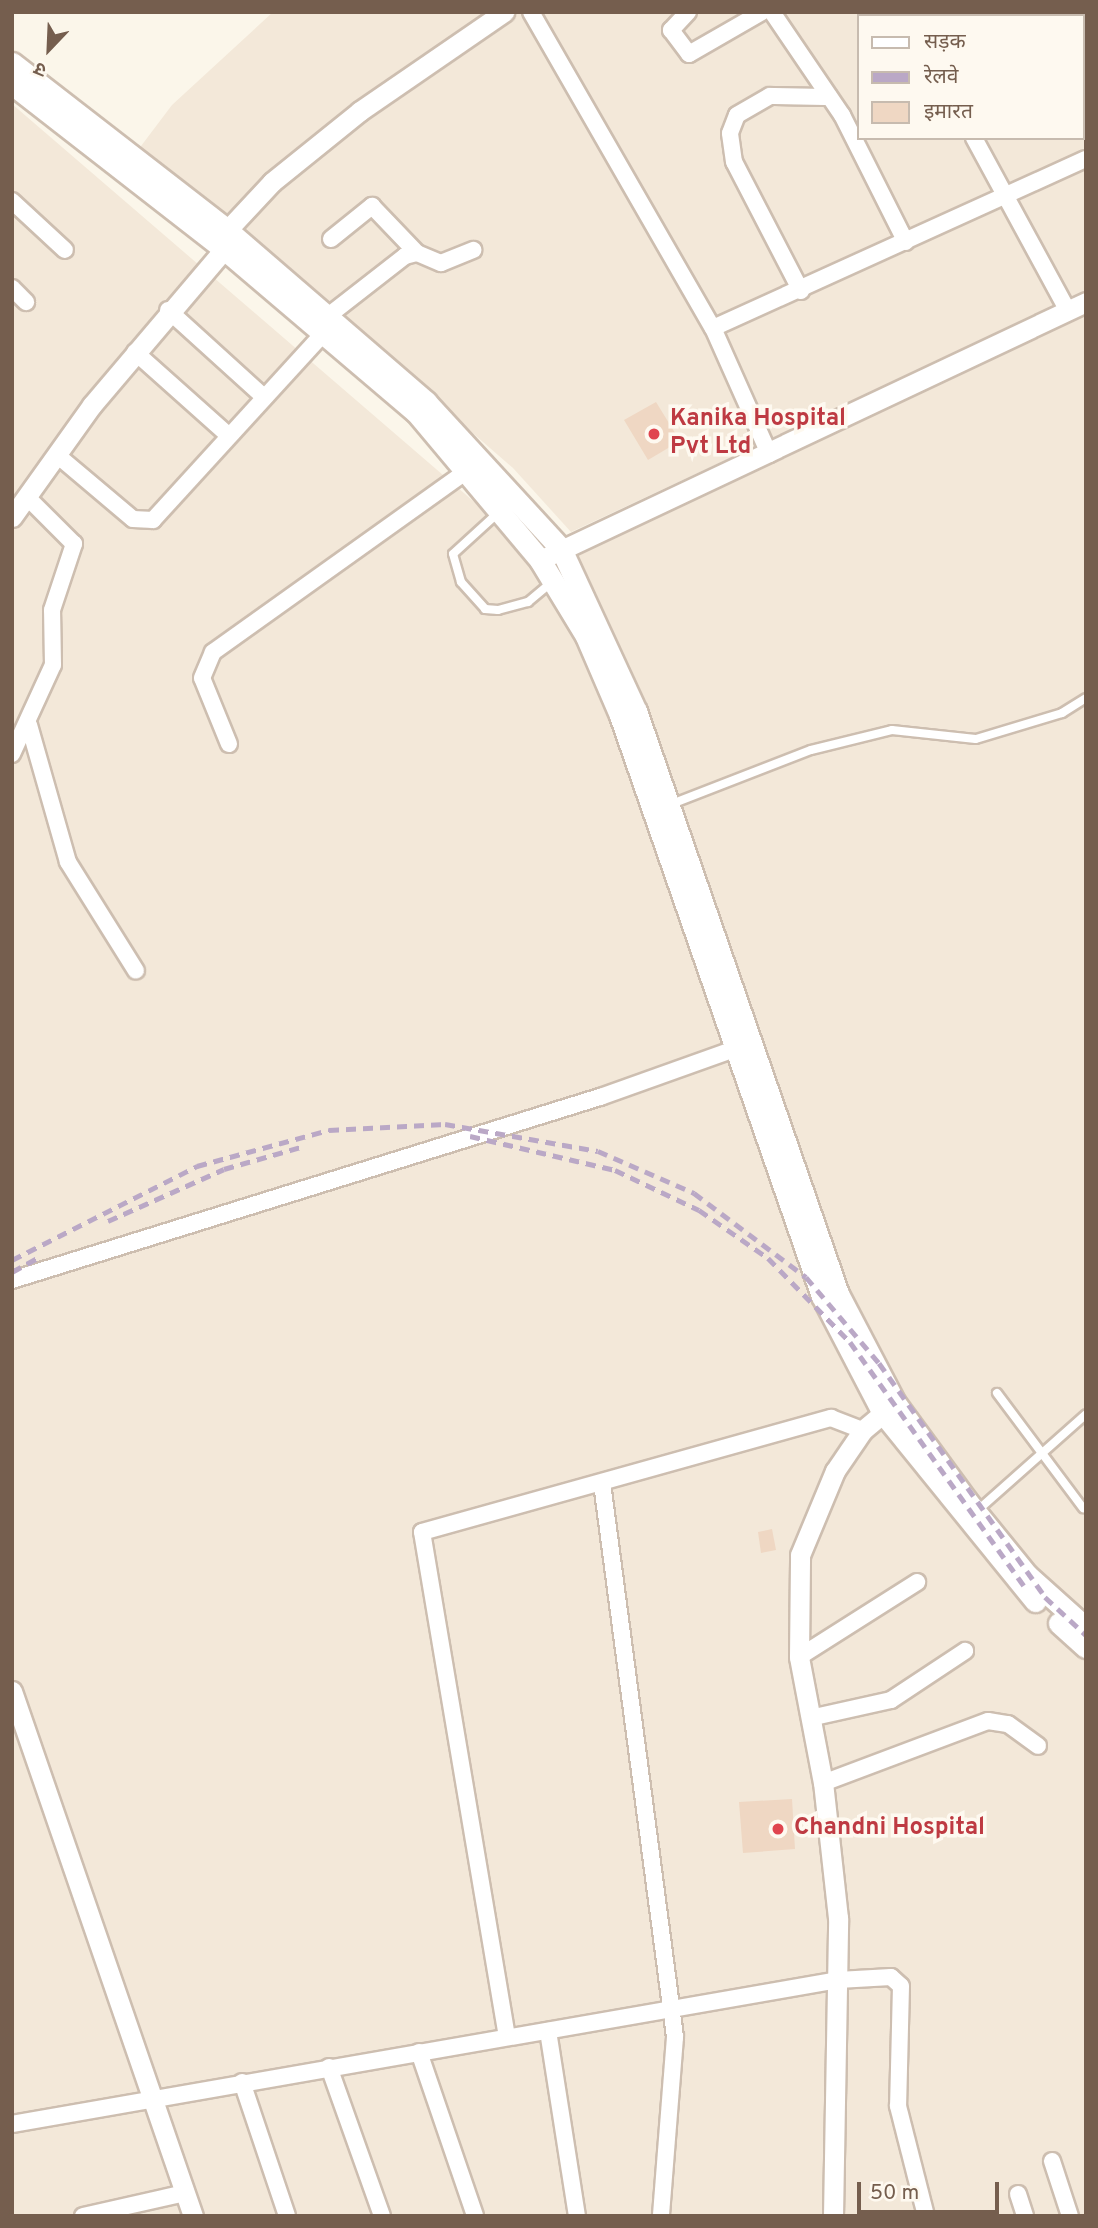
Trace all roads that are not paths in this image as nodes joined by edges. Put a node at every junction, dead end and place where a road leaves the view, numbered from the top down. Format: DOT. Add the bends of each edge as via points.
graph roads {
  1 [pos="504,12"];
  2 [pos="531,12"];
  3 [pos="688,12"];
  4 [pos="762,12"];
  5 [pos="772,12"];
  6 [pos="12,63"];
  7 [pos="13,86"];
  8 [pos="829,97"];
  9 [pos="975,140"];
  10 [pos="1086,159"];
  11 [pos="1004,197"];
  12 [pos="12,201"];
  13 [pos="225,239"];
  14 [pos="331,239"];
  15 [pos="906,242"];
  16 [pos="65,250"];
  17 [pos="474,250"];
  18 [pos="417,253"];
  19 [pos="12,288"];
  20 [pos="801,292"];
  21 [pos="26,302"];
  22 [pos="1086,302"];
  23 [pos="168,310"];
  24 [pos="1068,311"];
  25 [pos="326,325"];
  26 [pos="713,328"];
  27 [pos="135,352"];
  28 [pos="264,397"];
  29 [pos="228,435"];
  30 [pos="769,454"];
  31 [pos="57,455"];
  32 [pos="474,467"];
  33 [pos="27,497"];
  34 [pos="499,512"];
  35 [pos="12,517"];
  36 [pos="562,549"];
  37 [pos="540,560"];
  38 [pos="553,582"];
  39 [pos="1086,698"];
  40 [pos="29,725"];
  41 [pos="229,744"];
  42 [pos="14,748"];
  43 [pos="669,805"];
  44 [pos="672,839"];
  45 [pos="136,971"];
  46 [pos="744,1046"];
  47 [pos="12,1280"];
  48 [pos="997,1393"];
  49 [pos="889,1408"];
  50 [pos="1086,1414"];
  51 [pos="863,1430"];
  52 [pos="1044,1457"];
  53 [pos="602,1483"];
  54 [pos="1083,1508"];
  55 [pos="976,1512"];
  56 [pos="917,1582"];
  57 [pos="1086,1628"];
  58 [pos="1086,1647"];
  59 [pos="965,1651"];
  60 [pos="799,1657"];
  61 [pos="12,1691"];
  62 [pos="810,1718"];
  63 [pos="1038,1746"];
  64 [pos="823,1783"];
  65 [pos="838,1979"];
  66 [pos="668,2011"];
  67 [pos="548,2031"];
  68 [pos="507,2038"];
  69 [pos="419,2052"];
  70 [pos="329,2067"];
  71 [pos="242,2082"];
  72 [pos="150,2097"];
  73 [pos="12,2124"];
  74 [pos="1052,2161"];
  75 [pos="185,2193"];
  76 [pos="1018,2194"];
  77 [pos="90,2215"];
  78 [pos="193,2216"];
  79 [pos="288,2216"];
  80 [pos="382,2216"];
  81 [pos="475,2216"];
  82 [pos="577,2216"];
  83 [pos="661,2216"];
  84 [pos="833,2216"];
  85 [pos="926,2216"];
  86 [pos="1025,2216"];
  87 [pos="1070,2216"];
  1 -- 13 [label="street" via="360,111 272,182"];
  2 -- 26 [label="street"];
  3 -- 4 [label="street" via="671,30 689,54"];
  5 -- 8 [label="street"];
  6 -- 13 [label="main road"];
  7 -- 13 [label="main road"];
  8 -- 15 [label="street"];
  8 -- 20 [label="street" via="770,96 737,116 730,134 734,162"];
  9 -- 11 [label="street"];
  10 -- 11 [label="street"];
  11 -- 15 [label="street"];
  11 -- 24 [label="street"];
  12 -- 16 [label="street"];
  13 -- 23 [label="street"];
  13 -- 25 [label="main road"];
  14 -- 18 [label="street" via="372,206"];
  15 -- 20 [label="street"];
  17 -- 18 [label="street" via="441,263"];
  18 -- 25 [label="street"];
  19 -- 21 [label="street"];
  20 -- 26 [label="street"];
  22 -- 24 [label="street"];
  23 -- 27 [label="street"];
  23 -- 28 [label="street"];
  24 -- 30 [label="street"];
  25 -- 28 [label="street"];
  25 -- 32 [label="main road"];
  26 -- 30 [label="street"];
  27 -- 29 [label="street"];
  27 -- 31 [label="street"];
  28 -- 29 [label="street"];
  29 -- 31 [label="street" via="147,522 133,519"];
  30 -- 36 [label="street"];
  31 -- 33 [label="street"];
  32 -- 34 [label="main road"];
  32 -- 36 [label="main road"];
  32 -- 41 [label="street" via="213,652 202,678"];
  33 -- 35 [label="street"];
  33 -- 40 [label="street" via="74,544 52,610 56,655"];
  34 -- 37 [label="main road"];
  34 -- 38 [label="lane" via="453,554 453,571 473,599 498,610 528,602"];
  36 -- 37 [label="street"];
  36 -- 43 [label="main road" via="603,629"];
  37 -- 38 [label="main road"];
  38 -- 44 [label="main road" via="620,715"];
  39 -- 43 [label="lane" via="1062,713 976,738 892,730 824,746"];
  40 -- 42 [label="street"];
  40 -- 45 [label="street" via="68,862"];
  43 -- 44 [label="main road"];
  44 -- 46 [label="main road"];
  46 -- 47 [label="street"];
  46 -- 49 [label="main road" via="838,1294"];
  48 -- 52 [label="lane"];
  49 -- 51 [label="street"];
  49 -- 55 [label="main road"];
  49 -- 58 [label="main road" via="1013,1582"];
  50 -- 52 [label="lane"];
  51 -- 53 [label="street" via="831,1418"];
  51 -- 60 [label="street" via="835,1471 800,1555"];
  52 -- 54 [label="lane"];
  52 -- 55 [label="lane"];
  53 -- 66 [label="street"];
  53 -- 68 [label="street" via="422,1532"];
  55 -- 57 [label="main road" via="1027,1575"];
  56 -- 60 [label="street"];
  59 -- 62 [label="street" via="891,1700"];
  60 -- 62 [label="street"];
  61 -- 72 [label="street"];
  62 -- 64 [label="street"];
  63 -- 64 [label="street" via="1008,1724 988,1721"];
  64 -- 65 [label="street"];
  65 -- 66 [label="street"];
  65 -- 84 [label="street"];
  65 -- 85 [label="street" via="900,1982 898,2106"];
  66 -- 67 [label="street"];
  66 -- 83 [label="street" via="675,2037"];
  67 -- 68 [label="street"];
  67 -- 82 [label="street"];
  68 -- 69 [label="street"];
  69 -- 70 [label="street"];
  69 -- 81 [label="street"];
  70 -- 71 [label="street"];
  70 -- 80 [label="street"];
  71 -- 72 [label="street"];
  71 -- 79 [label="street"];
  72 -- 73 [label="street"];
  72 -- 75 [label="street"];
  74 -- 87 [label="street"];
  75 -- 77 [label="street"];
  75 -- 78 [label="street"];
  76 -- 86 [label="street"];
}
